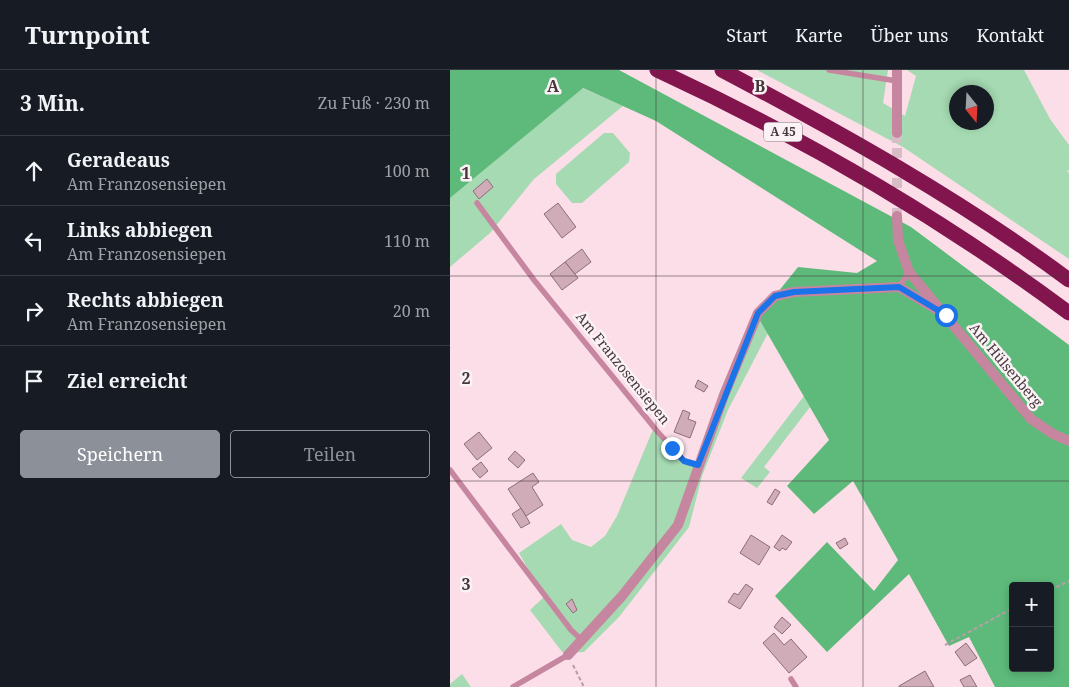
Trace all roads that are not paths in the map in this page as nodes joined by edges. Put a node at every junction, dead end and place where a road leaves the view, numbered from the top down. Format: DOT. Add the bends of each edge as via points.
graph roads {
  1 [pos="657,70"];
  2 [pos="722,70"];
  3 [pos="828,70"];
  4 [pos="897,70"];
  5 [pos="897,81"];
  6 [pos="897,133"];
  7 [pos="477,202"];
  8 [pos="897,216"];
  9 [pos="909,272"];
  10 [pos="1069,280"];
  11 [pos="899,287"];
  12 [pos="1069,314"];
  13 [pos="946,315"];
  14 [pos="1069,442"];
  15 [pos="698,465"];
  16 [pos="450,470"];
  17 [pos="582,640"];
  18 [pos="568,655"];
  19 [pos="791,679"];
  20 [pos="513,687"];
  21 [pos="796,687"];
  1 -- 12 [label="highway, A 45" via="791,136 904,202"];
  2 -- 10 [label="highway, A 45" via="909,174"];
  3 -- 5 [label="lane"];
  4 -- 5 [label="street"];
  5 -- 6 [label="street"];
  7 -- 15 [label="lane, Am Franzosensiepen" via="534,280 667,443 684,461"];
  8 -- 9 [label="street, Am Hülsenberg" via="898,240"];
  9 -- 11 [label="lane"];
  9 -- 13 [label="street, Am Hülsenberg"];
  11 -- 13 [label="street"];
  11 -- 15 [label="street" via="794,292 775,296 758,313"];
  13 -- 14 [label="street, Am Hülsenberg" via="1031,418"];
  15 -- 17 [label="street" via="678,525 622,596"];
  16 -- 17 [label="lane"];
  17 -- 18 [label="street"];
  18 -- 20 [label="lane"];
  19 -- 21 [label="lane"];
}
